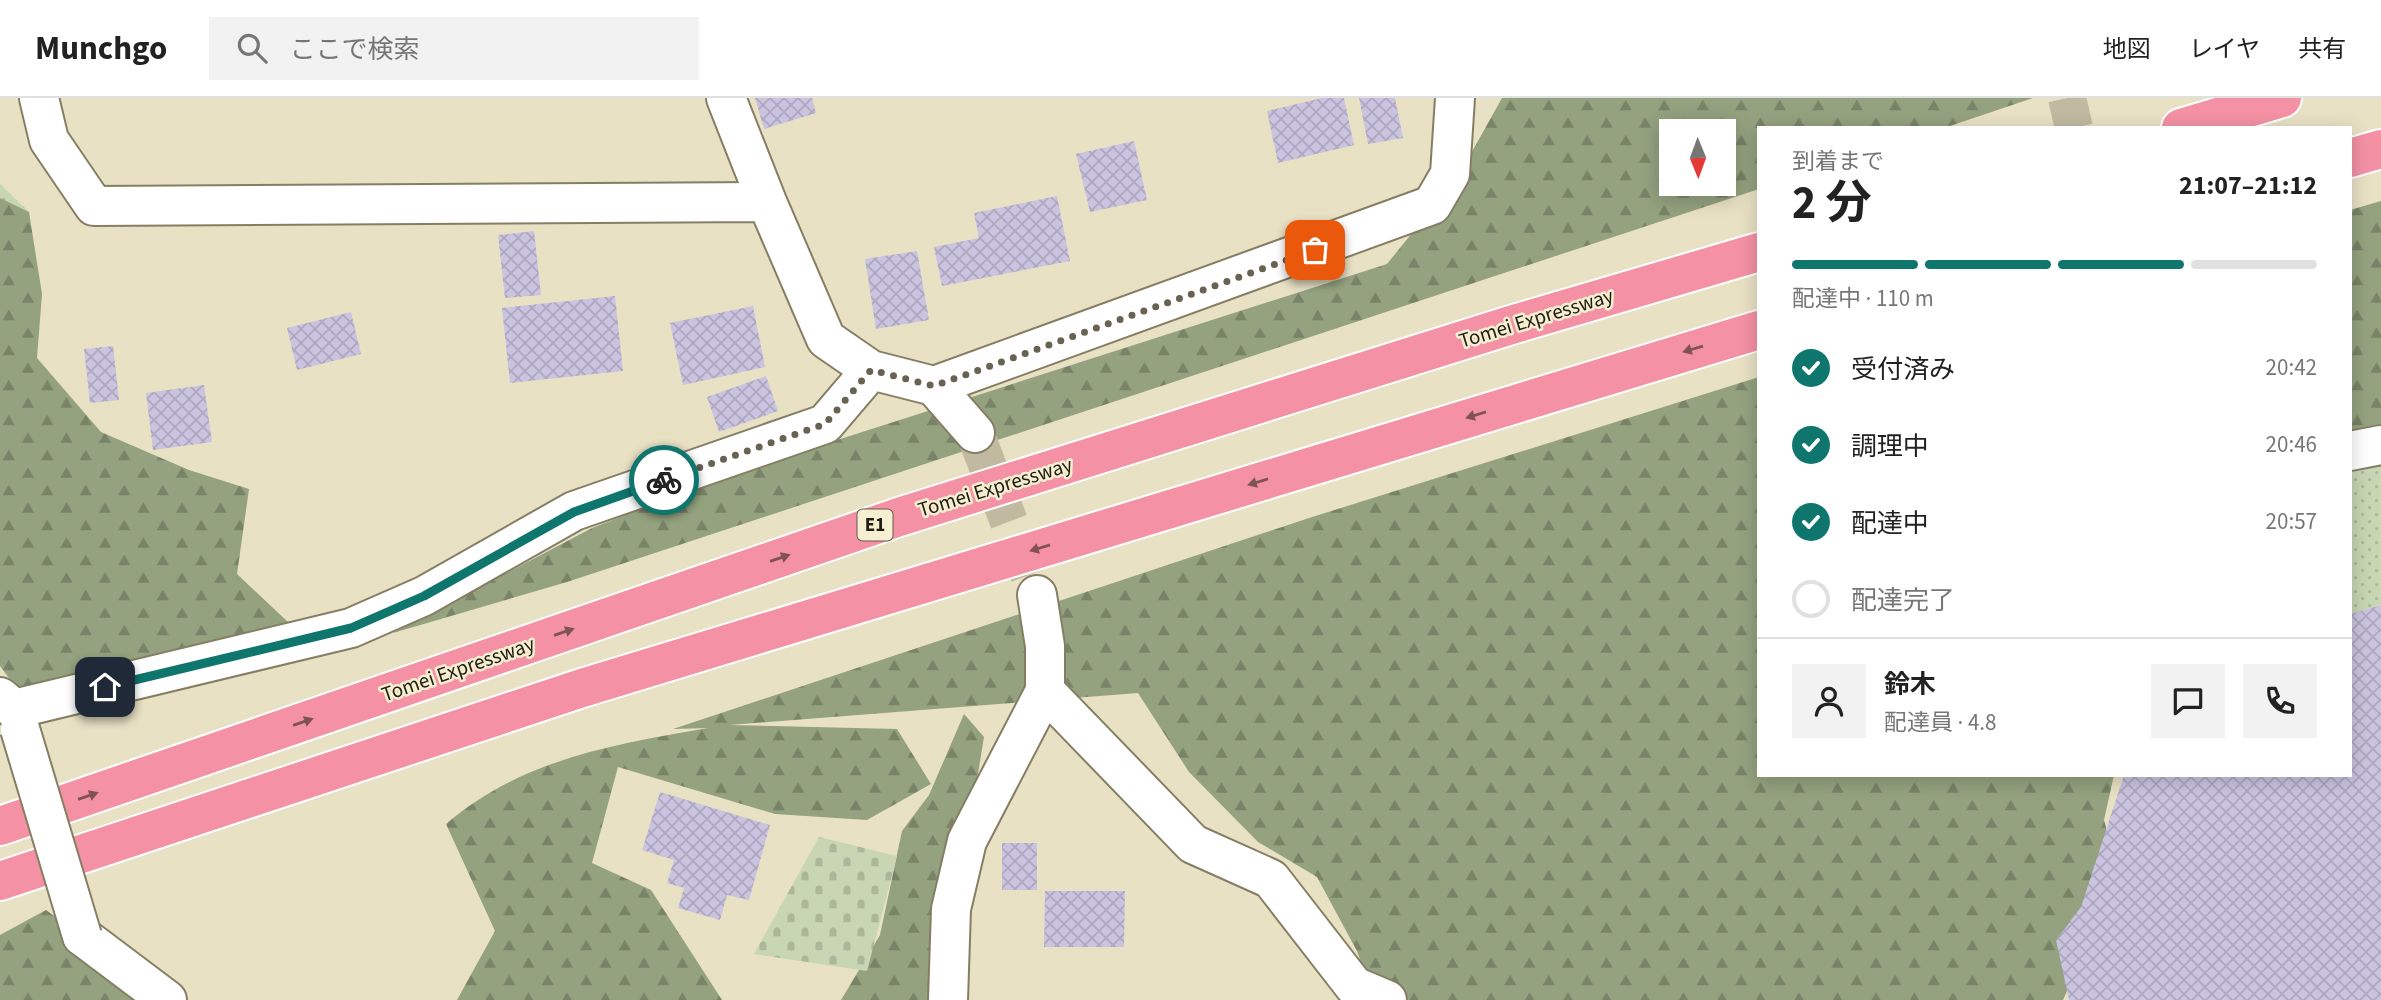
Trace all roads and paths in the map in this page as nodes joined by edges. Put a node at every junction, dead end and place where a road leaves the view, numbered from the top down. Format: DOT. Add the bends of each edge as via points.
graph roads {
  1 [pos="39,98"];
  2 [pos="726,98"];
  3 [pos="1455,98"];
  4 [pos="2281,98"];
  5 [pos="2187,126"];
  6 [pos="2381,149"];
  7 [pos="2352,157"];
  8 [pos="766,202"];
  9 [pos="1757,253"];
  10 [pos="1757,331"];
  11 [pos="871,370"];
  12 [pos="934,386"];
  13 [pos="975,433"];
  14 [pos="2381,445"];
  15 [pos="2352,451"];
  16 [pos="1037,595"];
  17 [pos="1045,691"];
  18 [pos="11,712"];
  19 [pos="0,826"];
  20 [pos="0,880"];
  21 [pos="167,1000"];
  22 [pos="948,1000"];
  23 [pos="1387,1000"];
  1 -- 8 [label="street" via="50,140 94,206"];
  2 -- 8 [label="street"];
  3 -- 12 [label="street" via="1450,174 1432,205"];
  4 -- 5 [label="highway"];
  6 -- 7 [label="highway"];
  8 -- 11 [label="street" via="826,339"];
  19 -- 9 [label="highway, Tomei Expressway / E1, one-way" via="899,517"];
  10 -- 20 [label="highway, one-way" via="582,688"];
  11 -- 12 [label="street"];
  11 -- 18 [label="street" via="825,424 574,512 424,596 351,628"];
  12 -- 13 [label="street"];
  14 -- 15 [label="street"];
  16 -- 17 [label="street" via="1045,646"];
  17 -- 22 [label="street" via="967,841 951,909"];
  17 -- 23 [label="street" via="1194,844 1271,879 1354,986"];
  18 -- 21 [label="street, bridge" via="82,936"];
}
